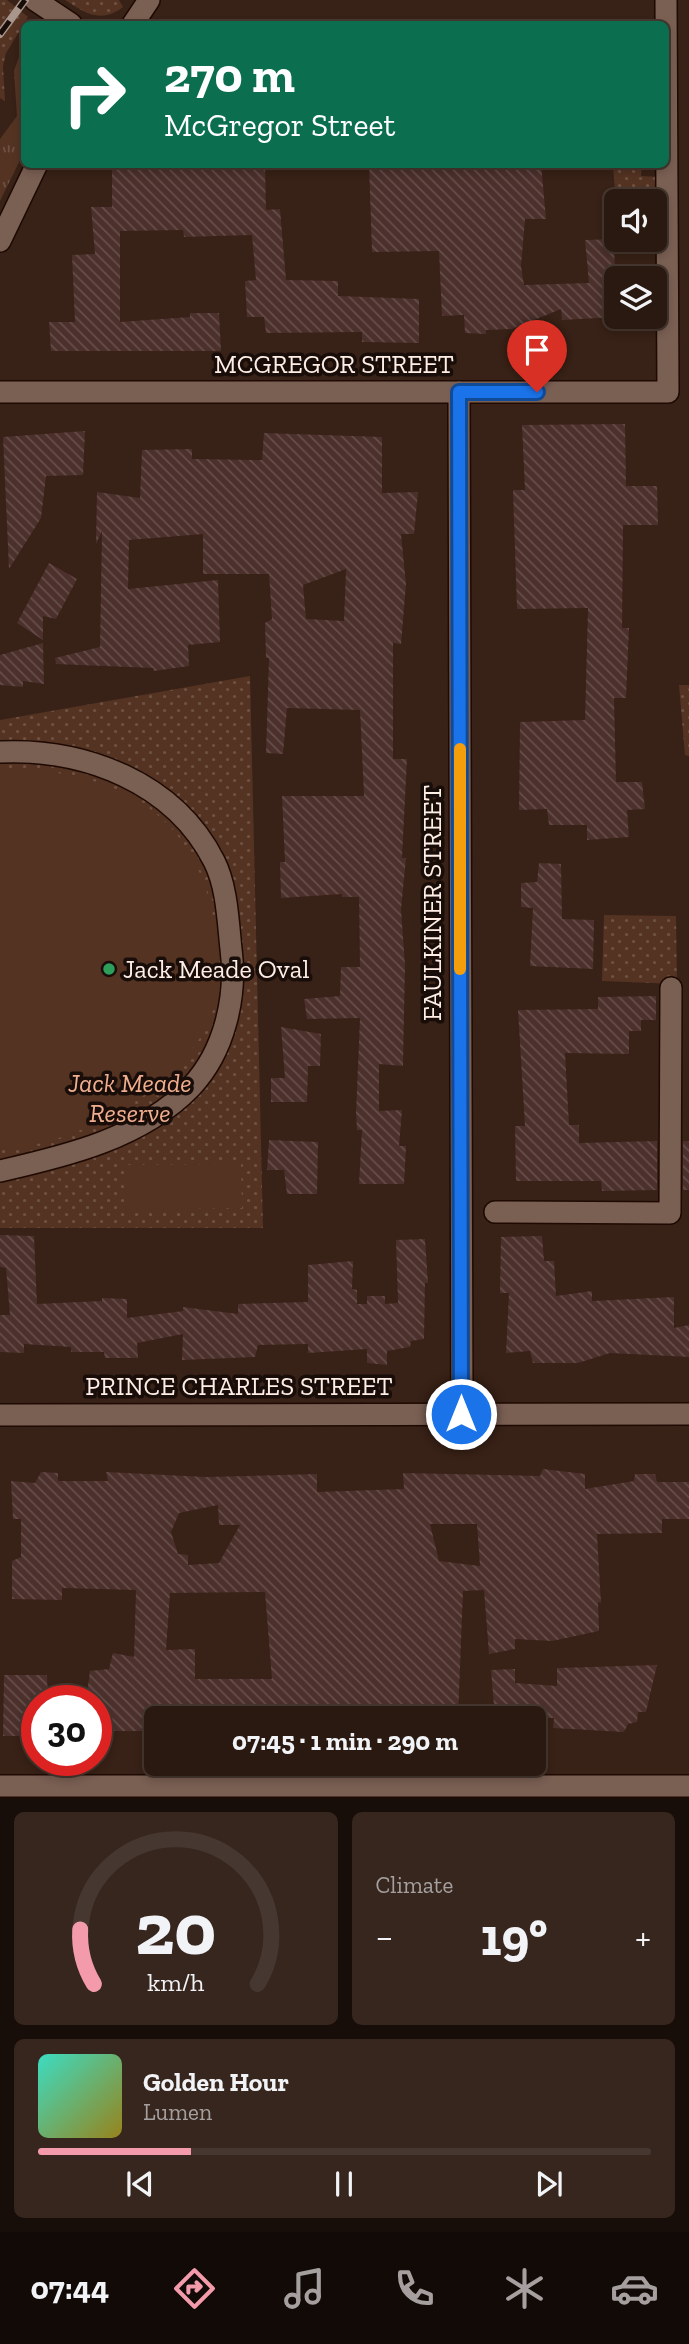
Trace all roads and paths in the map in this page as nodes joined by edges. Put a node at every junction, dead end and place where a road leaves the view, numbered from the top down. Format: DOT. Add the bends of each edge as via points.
graph roads {
  1 [pos="35,0"];
  2 [pos="149,0"];
  3 [pos="666,0"];
  4 [pos="66,21"];
  5 [pos="135,21"];
  6 [pos="666,21"];
  7 [pos="35,168"];
  8 [pos="667,168"];
  9 [pos="0,241"];
  10 [pos="0,392"];
  11 [pos="459,392"];
  12 [pos="0,752"];
  13 [pos="671,988"];
  14 [pos="0,1171"];
  15 [pos="680,1197"];
  16 [pos="495,1212"];
  17 [pos="461,1414"];
  18 [pos="0,1415"];
  19 [pos="689,1415"];
  20 [pos="0,1786"];
  21 [pos="689,1786"];
  1 -- 4 [label="street"];
  2 -- 5 [label="street"];
  3 -- 6 [label="street, MCGREGOR STREET"];
  7 -- 9 [label="street"];
  8 -- 11 [label="street, MCGREGOR STREET" via="668,392"];
  10 -- 11 [label="street, MCGREGOR STREET"];
  11 -- 17 [label="street, FAULKINER STREET"];
  12 -- 14 [label="street" via="50,753 101,765 169,803 215,862 233,966 229,1014 214,1053 191,1087 115,1137 58,1158"];
  13 -- 15 [label="street"];
  15 -- 16 [label="street" via="670,1213"];
  17 -- 18 [label="street, PRINCE CHARLES STREET"];
  17 -- 19 [label="street, PRINCE CHARLES STREET"];
  20 -- 21 [label="street"];
}
